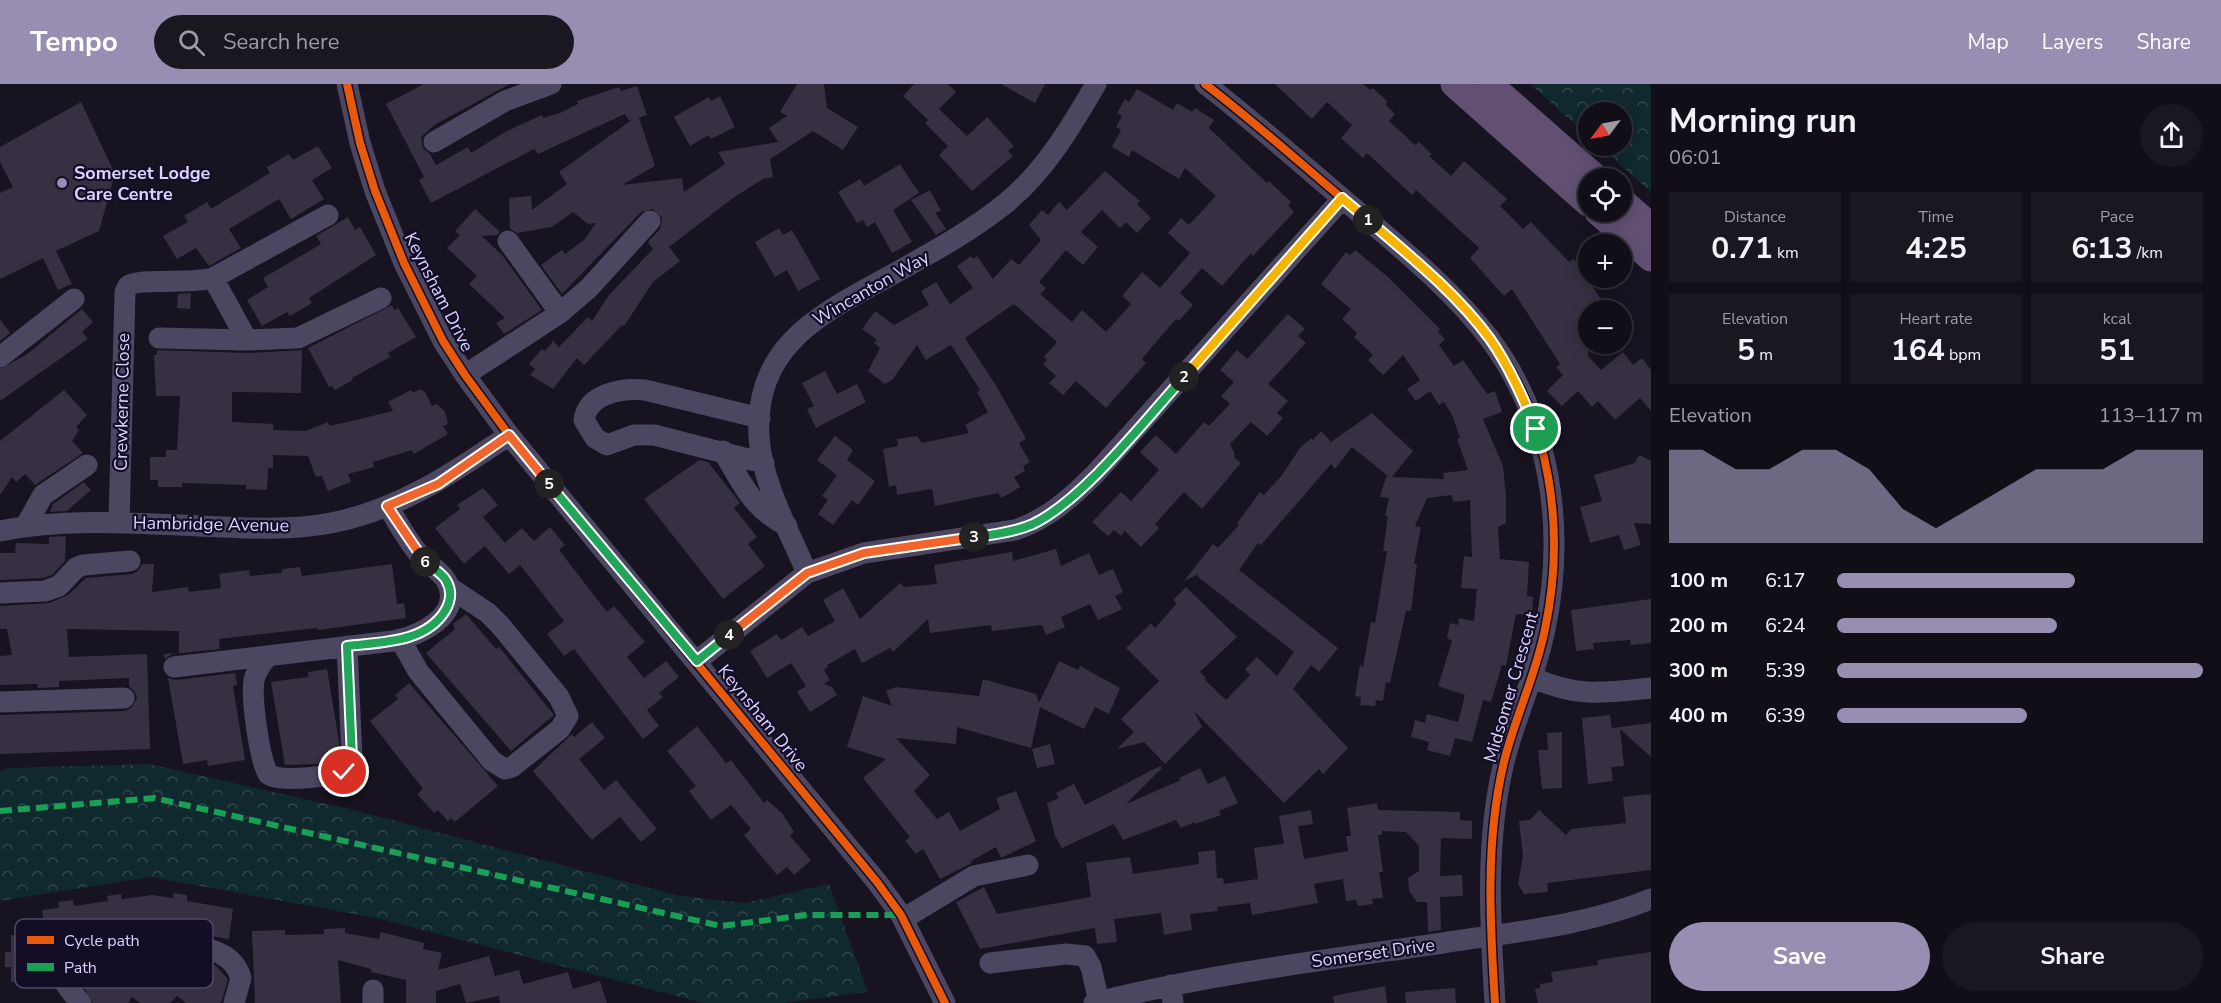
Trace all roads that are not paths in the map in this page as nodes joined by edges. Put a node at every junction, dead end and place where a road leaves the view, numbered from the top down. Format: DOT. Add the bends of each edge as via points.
graph roads {
  1 [pos="347,84"];
  2 [pos="551,84"];
  3 [pos="1096,84"];
  4 [pos="1205,84"];
  5 [pos="1454,84"];
  6 [pos="1489,84"];
  7 [pos="434,142"];
  8 [pos="1585,168"];
  9 [pos="1578,194"];
  10 [pos="1342,198"];
  11 [pos="1632,210"];
  12 [pos="328,215"];
  13 [pos="650,221"];
  14 [pos="1610,222"];
  15 [pos="1651,227"];
  16 [pos="508,241"];
  17 [pos="1651,258"];
  18 [pos="213,278"];
  19 [pos="381,298"];
  20 [pos="74,299"];
  21 [pos="560,313"];
  22 [pos="159,338"];
  23 [pos="247,340"];
  24 [pos="0,357"];
  25 [pos="465,375"];
  26 [pos="760,418"];
  27 [pos="509,435"];
  28 [pos="723,451"];
  29 [pos="764,463"];
  30 [pos="87,465"];
  31 [pos="387,506"];
  32 [pos="119,522"];
  33 [pos="787,526"];
  34 [pos="25,527"];
  35 [pos="0,531"];
  36 [pos="130,561"];
  37 [pos="807,573"];
  38 [pos="449,587"];
  39 [pos="0,593"];
  40 [pos="400,639"];
  41 [pos="347,646"];
  42 [pos="268,656"];
  43 [pos="697,661"];
  44 [pos="174,668"];
  45 [pos="1532,676"];
  46 [pos="1651,688"];
  47 [pos="124,698"];
  48 [pos="0,702"];
  49 [pos="1028,865"];
  50 [pos="1651,900"];
  51 [pos="903,919"];
  52 [pos="1491,935"];
  53 [pos="213,950"];
  54 [pos="990,963"];
  55 [pos="70,988"];
  56 [pos="1172,994"];
  57 [pos="81,1003"];
  58 [pos="234,1003"];
  59 [pos="945,1003"];
  60 [pos="1096,1003"];
  61 [pos="1496,1003"];
  1 -- 25 [label="street, Keynsham Drive" via="375,191 404,263 443,341"];
  2 -- 7 [label="street" via="505,101"];
  3 -- 26 [label="street, Wincanton Way" via="1046,162 1006,203 944,245 825,312 796,335 768,378"];
  4 -- 10 [label="street, Midsomer Crescent"];
  5 -- 9 [label="main road"];
  6 -- 8 [label="main road"];
  10 -- 37 [label="street" via="1060,507 1015,530 864,553"];
  10 -- 45 [label="street, Midsomer Crescent" via="1404,251 1489,338 1536,429 1550,482 1556,547 1554,582"];
  11 -- 15 [label="main road"];
  12 -- 18 [label="street"];
  13 -- 21 [label="street" via="589,288"];
  14 -- 17 [label="main road"];
  16 -- 21 [label="street"];
  18 -- 23 [label="street"];
  18 -- 32 [label="street, Crewkerne Close" via="198,283 130,284 125,292"];
  19 -- 23 [label="street" via="298,338"];
  20 -- 24 [label="street"];
  21 -- 25 [label="street"];
  22 -- 23 [label="street"];
  25 -- 27 [label="street, Keynsham Drive"];
  26 -- 28 [label="street" via="634,389 604,396 585,415 595,438 607,445 634,435 654,435"];
  26 -- 29 [label="street, Wincanton Way"];
  27 -- 31 [label="street, Hambridge Avenue" via="438,484"];
  27 -- 43 [label="street, Keynsham Drive"];
  28 -- 29 [label="street"];
  28 -- 33 [label="street" via="757,506"];
  29 -- 33 [label="street, Wincanton Way"];
  30 -- 34 [label="street" via="43,495"];
  31 -- 32 [label="street, Hambridge Avenue" via="331,523 258,529"];
  31 -- 38 [label="street" via="416,551"];
  32 -- 34 [label="street, Hambridge Avenue"];
  33 -- 37 [label="street, Wincanton Way"];
  34 -- 35 [label="street, Hambridge Avenue"];
  36 -- 39 [label="street" via="83,565 67,581 45,591"];
  37 -- 43 [label="street"];
  38 -- 40 [label="street" via="451,597 441,618 423,632"];
  38 -- 40 [label="street" via="488,613 559,697 568,716 560,729 513,767 500,767 418,671"];
  40 -- 41 [label="street"];
  41 -- 42 [label="street"];
  41 -- 42 [label="street" via="352,758 348,768 333,776 276,778 268,774 254,691 257,672"];
  42 -- 44 [label="street"];
  43 -- 51 [label="street, Keynsham Drive" via="850,847"];
  45 -- 46 [label="street" via="1566,691 1584,694"];
  45 -- 52 [label="street, Midsomer Crescent" via="1510,737 1502,775 1492,865"];
  47 -- 48 [label="street"];
  49 -- 51 [label="street" via="974,876"];
  50 -- 52 [label="street, Somerset Drive" via="1590,920"];
  51 -- 59 [label="street, Keynsham Drive"];
  52 -- 56 [label="street, Somerset Drive"];
  52 -- 61 [label="street, Midsomer Crescent"];
  53 -- 58 [label="street" via="233,963 241,978"];
  54 -- 60 [label="street" via="1066,954 1084,956 1091,967"];
  55 -- 57 [label="street"];
  56 -- 60 [label="street, Somerset Drive"];
}
